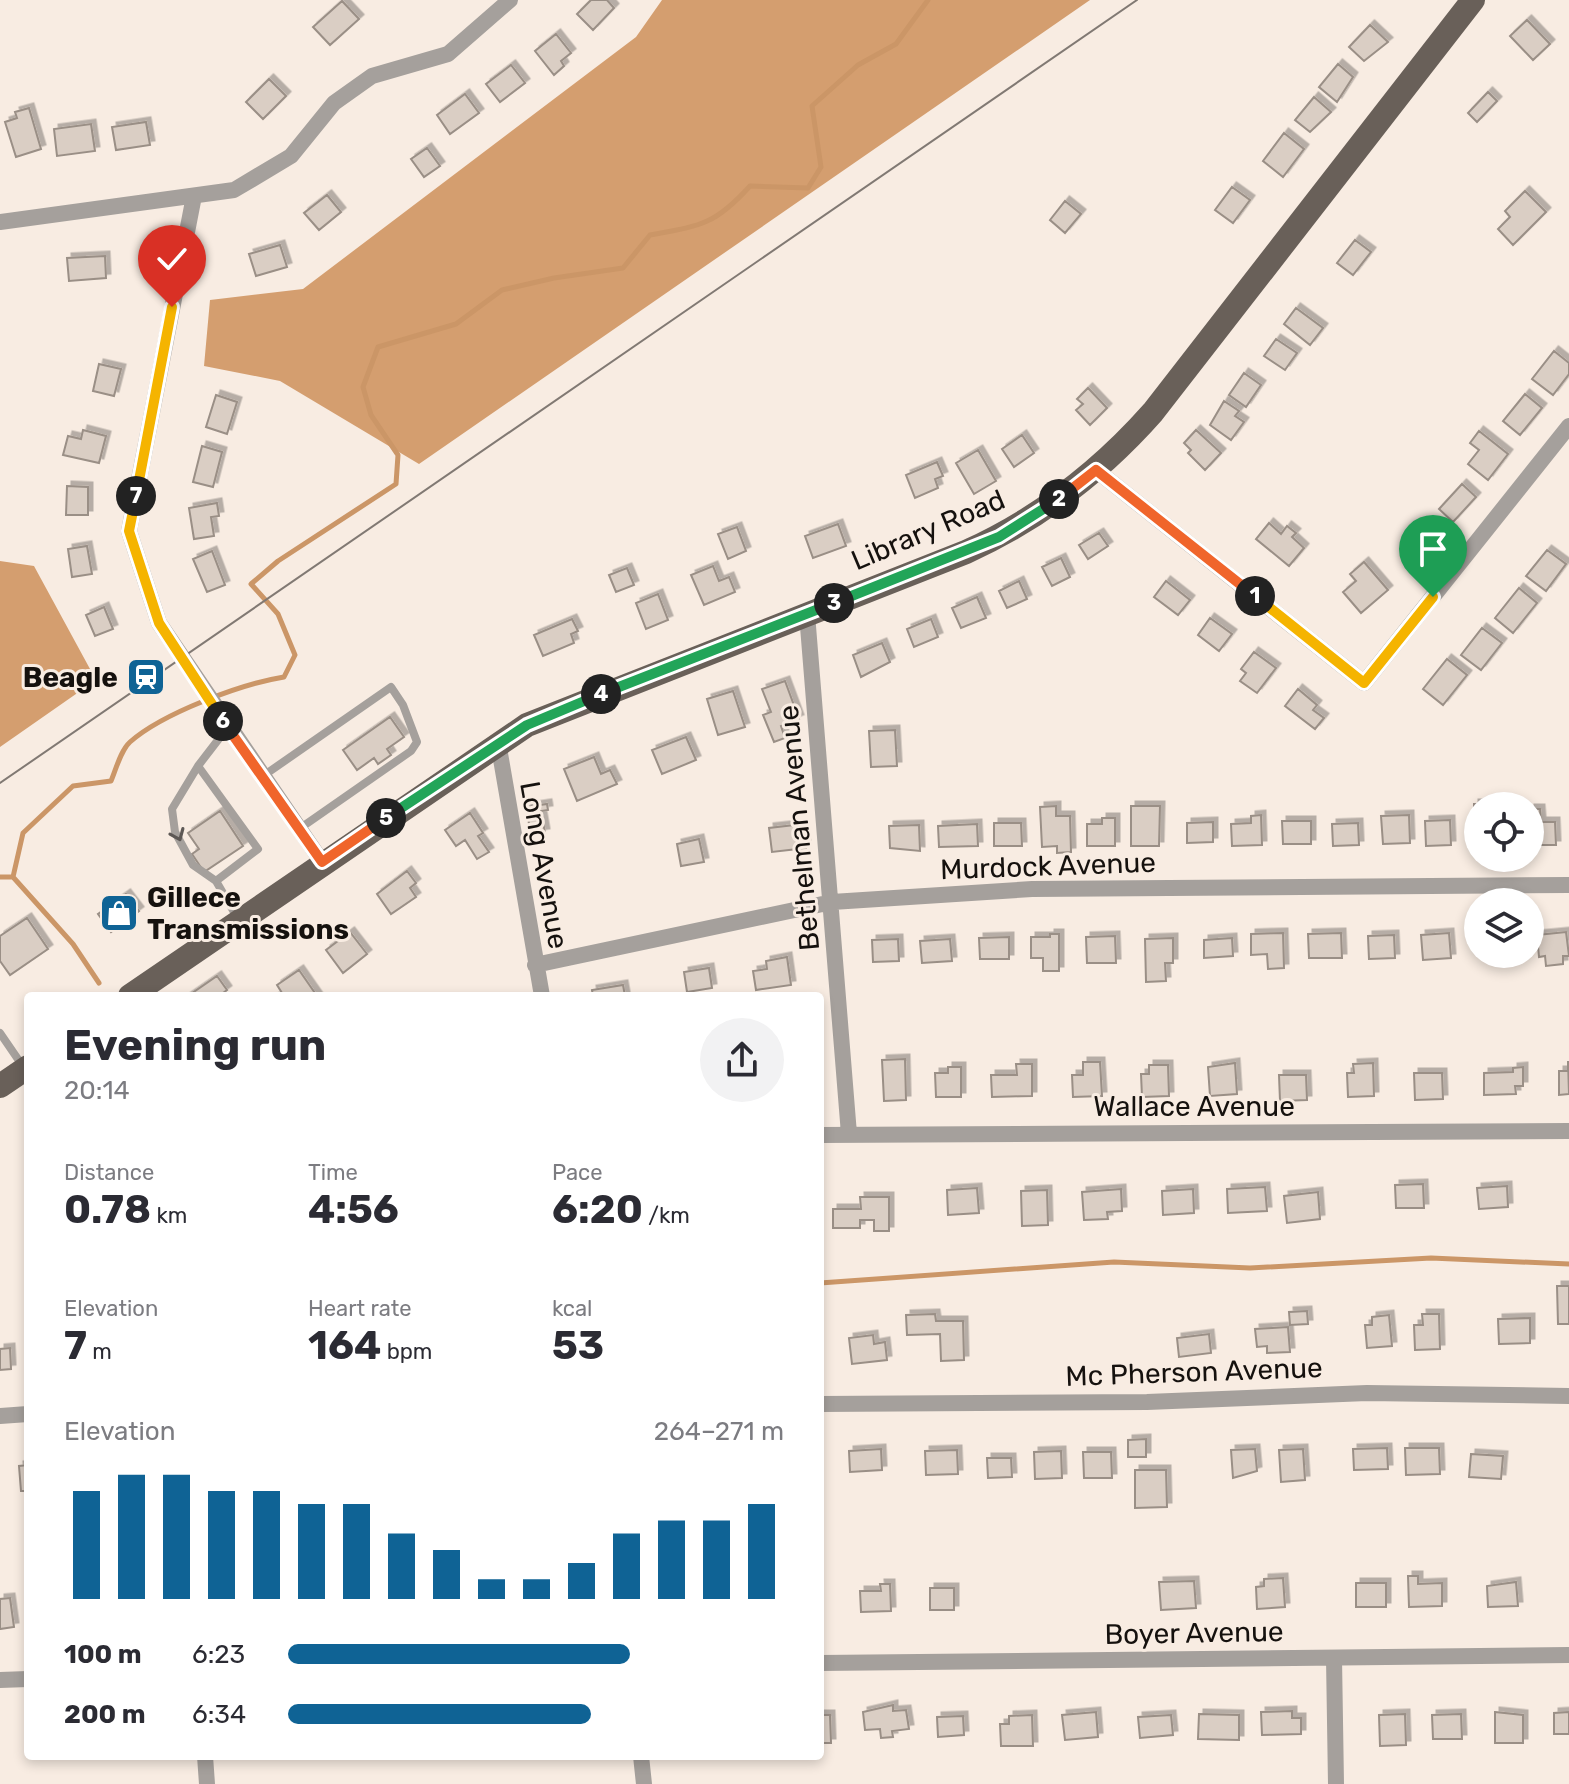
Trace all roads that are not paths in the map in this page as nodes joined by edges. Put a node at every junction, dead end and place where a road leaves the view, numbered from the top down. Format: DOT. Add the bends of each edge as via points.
graph roads {
  1 [pos="510,0"];
  2 [pos="1473,0"];
  3 [pos="194,196"];
  4 [pos="0,222"];
  5 [pos="1569,426"];
  6 [pos="1096,470"];
  7 [pos="807,614"];
  8 [pos="224,721"];
  9 [pos="498,742"];
  10 [pos="198,766"];
  11 [pos="262,776"];
  12 [pos="299,829"];
  13 [pos="322,862"];
  14 [pos="216,881"];
  15 [pos="1569,885"];
  16 [pos="832,902"];
  17 [pos="239,920"];
  18 [pos="535,965"];
  19 [pos="140,992"];
  20 [pos="541,992"];
  21 [pos="0,1033"];
  22 [pos="24,1065"];
  23 [pos="24,1069"];
  24 [pos="0,1086"];
  25 [pos="1569,1131"];
  26 [pos="849,1134"];
  27 [pos="824,1135"];
  28 [pos="1569,1396"];
  29 [pos="824,1404"];
  30 [pos="24,1414"];
  31 [pos="0,1416"];
  32 [pos="1569,1655"];
  33 [pos="1334,1658"];
  34 [pos="824,1663"];
  35 [pos="24,1679"];
  36 [pos="0,1680"];
  37 [pos="205,1760"];
  38 [pos="641,1760"];
  39 [pos="207,1784"];
  40 [pos="644,1784"];
  41 [pos="1336,1784"];
  1 -- 3 [label="street" via="448,54 372,76 334,103 291,156 234,190"];
  2 -- 6 [label="main road, Library Road" via="1163,399"];
  3 -- 4 [label="street"];
  3 -- 8 [label="street" via="129,531 159,623"];
  5 -- 6 [label="street" via="1364,683"];
  6 -- 7 [label="main road, Library Road" via="999,537"];
  7 -- 9 [label="main road, Library Road" via="560,710"];
  7 -- 16 [label="street, Bethelman Avenue"];
  8 -- 10 [label="lane"];
  8 -- 11 [label="street"];
  9 -- 13 [label="main road, Library Road"];
  9 -- 18 [label="street, Long Avenue"];
  10 -- 14 [label="lane, one-way" via="171,816 193,865"];
  10 -- 14 [label="lane" via="258,849"];
  11 -- 12 [label="street"];
  11 -- 12 [label="lane" via="391,687 417,742"];
  12 -- 13 [label="street"];
  13 -- 17 [label="main road, Library Road"];
  14 -- 17 [label="lane"];
  15 -- 16 [label="street, Murdock Avenue" via="1032,889"];
  16 -- 18 [label="street, Murdock Avenue"];
  16 -- 26 [label="street, Bethelman Avenue"];
  17 -- 19 [label="main road, Library Road"];
  18 -- 20 [label="street, Long Avenue"];
  21 -- 22 [label="lane"];
  23 -- 24 [label="main road"];
  25 -- 26 [label="street, Wallace Avenue"];
  26 -- 27 [label="street, Wallace Avenue"];
  28 -- 29 [label="street, Mc Pherson Avenue" via="1367,1393 1147,1402"];
  30 -- 31 [label="street"];
  32 -- 33 [label="street, Boyer Avenue"];
  33 -- 34 [label="street, Boyer Avenue"];
  33 -- 41 [label="street"];
  35 -- 36 [label="street"];
  37 -- 39 [label="street"];
  38 -- 40 [label="street"];
}
